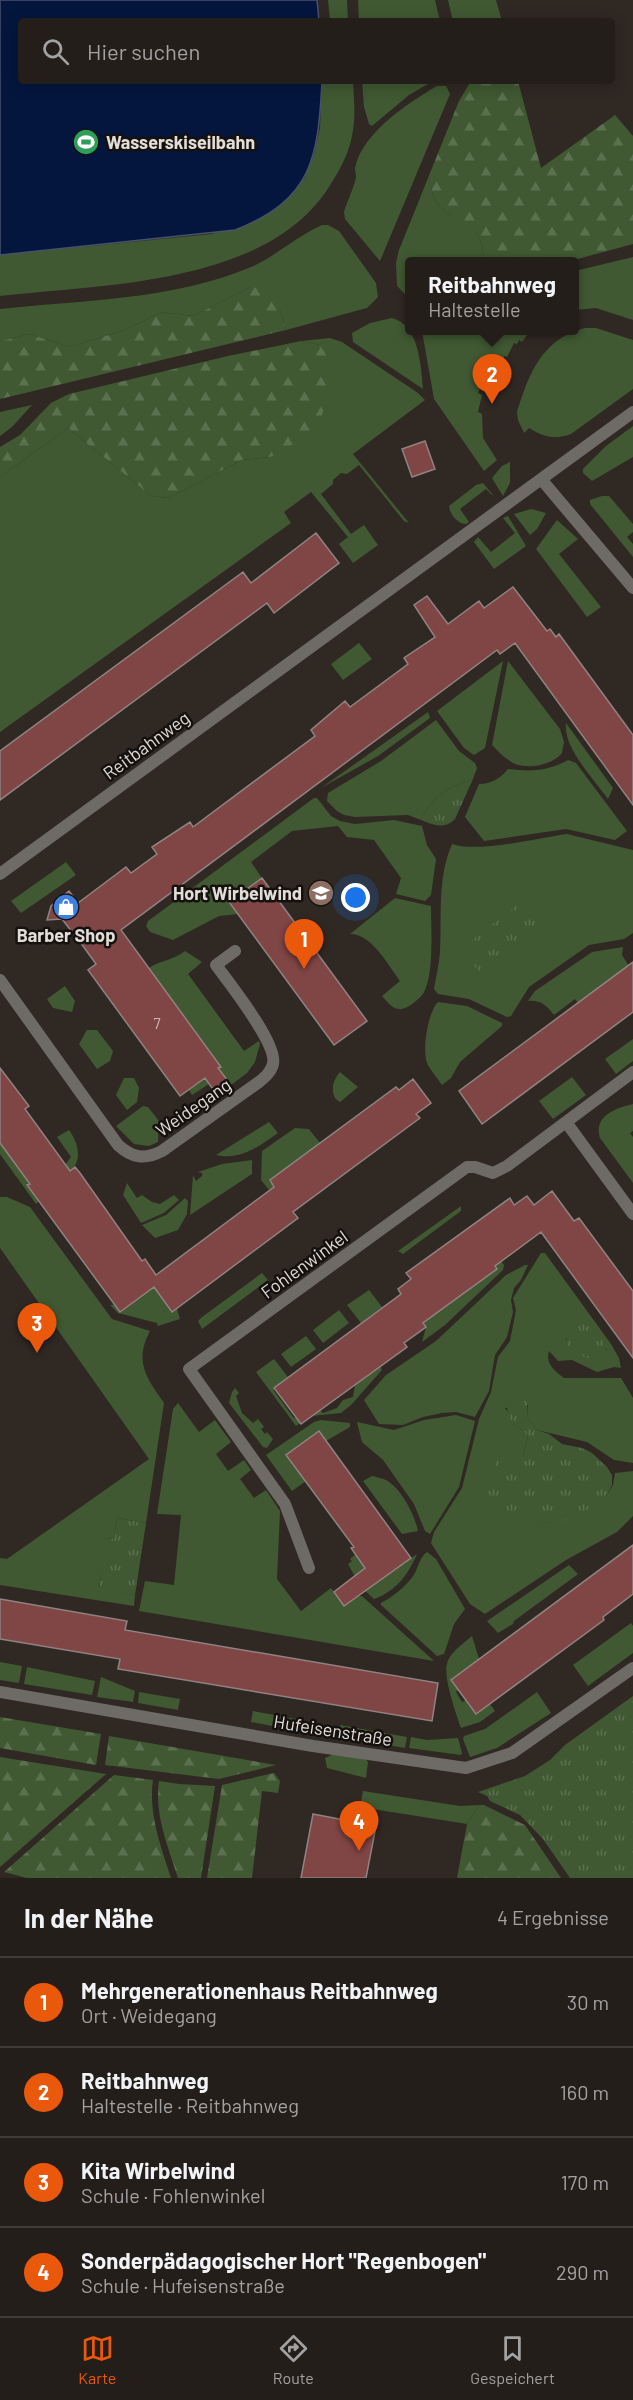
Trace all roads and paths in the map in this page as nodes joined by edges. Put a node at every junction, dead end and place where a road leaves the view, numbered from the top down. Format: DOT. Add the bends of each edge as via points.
graph roads {
  1 [pos="633,412"];
  2 [pos="541,479"];
  3 [pos="633,588"];
  4 [pos="0,874"];
  5 [pos="235,951"];
  6 [pos="0,980"];
  7 [pos="633,1072"];
  8 [pos="566,1122"];
  9 [pos="633,1214"];
  10 [pos="309,1568"];
  11 [pos="633,1668"];
  12 [pos="0,1692"];
  1 -- 2 [label="street, Reitbahnweg"];
  2 -- 3 [label="street"];
  2 -- 4 [label="street, Reitbahnweg"];
  5 -- 6 [label="street, Weidegang" via="216,965 267,1038 274,1052 273,1064 259,1082 162,1151 144,1158 127,1153 118,1145"];
  7 -- 8 [label="street, Fohlenwinkel"];
  8 -- 9 [label="street"];
  8 -- 10 [label="street, Fohlenwinkel" via="493,1173 466,1167 189,1369 285,1504"];
  11 -- 12 [label="street, Hufeisenstraße" via="512,1753 466,1768"];
}
